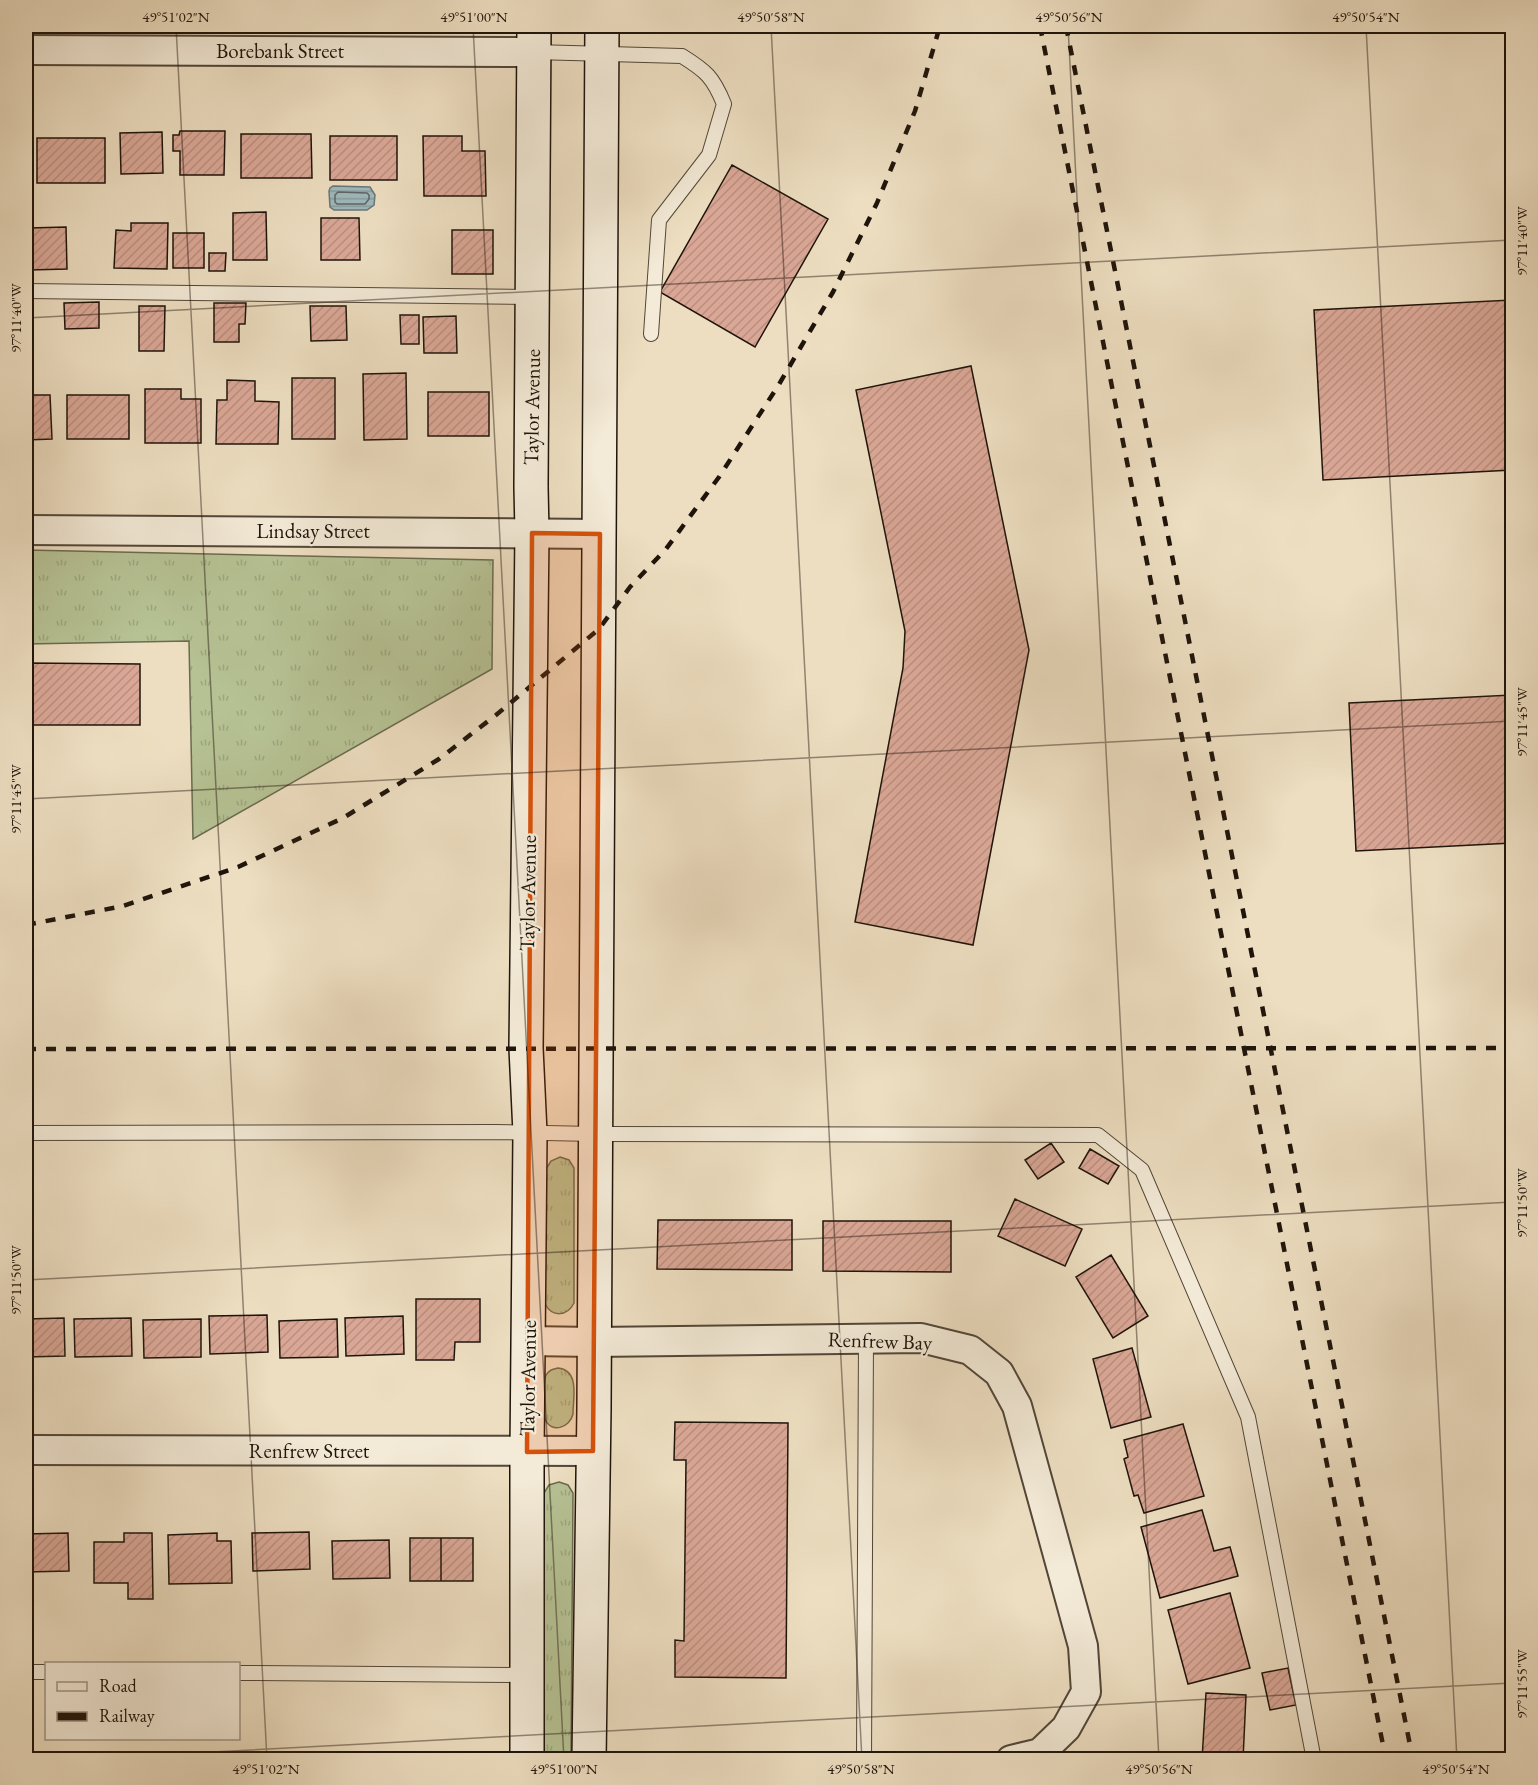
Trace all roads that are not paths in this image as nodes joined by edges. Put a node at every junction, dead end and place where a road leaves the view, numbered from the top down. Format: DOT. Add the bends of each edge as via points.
graph roads {
  1 [pos="534,39"];
  2 [pos="603,40"];
  3 [pos="26,50"];
  4 [pos="26,291"];
  5 [pos="533,297"];
  6 [pos="651,334"];
  7 [pos="26,530"];
  8 [pos="532,533"];
  9 [pos="600,534"];
  10 [pos="26,1133"];
  11 [pos="530,1133"];
  12 [pos="595,1134"];
  13 [pos="866,1339"];
  14 [pos="528,1341"];
  15 [pos="594,1342"];
  16 [pos="26,1450"];
  17 [pos="593,1451"];
  18 [pos="527,1452"];
  19 [pos="26,1672"];
  20 [pos="45,1672"];
  21 [pos="240,1673"];
  22 [pos="527,1675"];
  23 [pos="527,1760"];
  24 [pos="590,1760"];
  25 [pos="864,1760"];
  26 [pos="1011,1760"];
  27 [pos="1314,1760"];
  1 -- 2 [label="lane"];
  1 -- 3 [label="street, Borebank Street"];
  1 -- 5 [label="main road, Taylor Avenue"];
  2 -- 6 [label="lane" via="682,56 710,76 724,104 709,155 659,220"];
  2 -- 9 [label="main road"];
  4 -- 5 [label="lane"];
  5 -- 8 [label="main road, Taylor Avenue"];
  7 -- 8 [label="street, Lindsay Street"];
  8 -- 9 [label="street, Lindsay Street"];
  8 -- 11 [label="main road, Taylor Avenue" via="526,1048"];
  9 -- 12 [label="main road"];
  10 -- 11 [label="lane"];
  11 -- 12 [label="lane"];
  11 -- 14 [label="main road, Taylor Avenue"];
  12 -- 15 [label="main road"];
  12 -- 27 [label="lane" via="1098,1135 1142,1170 1248,1417"];
  13 -- 15 [label="street, Renfrew Bay"];
  13 -- 25 [label="lane"];
  13 -- 26 [label="street, Renfrew Bay" via="921,1338 970,1350 999,1373 1017,1406 1083,1646 1086,1692 1066,1728 1040,1753"];
  14 -- 15 [label="street, Renfrew Bay"];
  14 -- 18 [label="main road, Taylor Avenue"];
  15 -- 17 [label="main road"];
  16 -- 18 [label="street, Renfrew Street"];
  17 -- 18 [label="street, Renfrew Street"];
  17 -- 24 [label="main road"];
  18 -- 22 [label="main road, Taylor Avenue"];
  19 -- 20 [label="lane"];
  21 -- 22 [label="lane"];
  22 -- 23 [label="main road, Taylor Avenue"];
}
